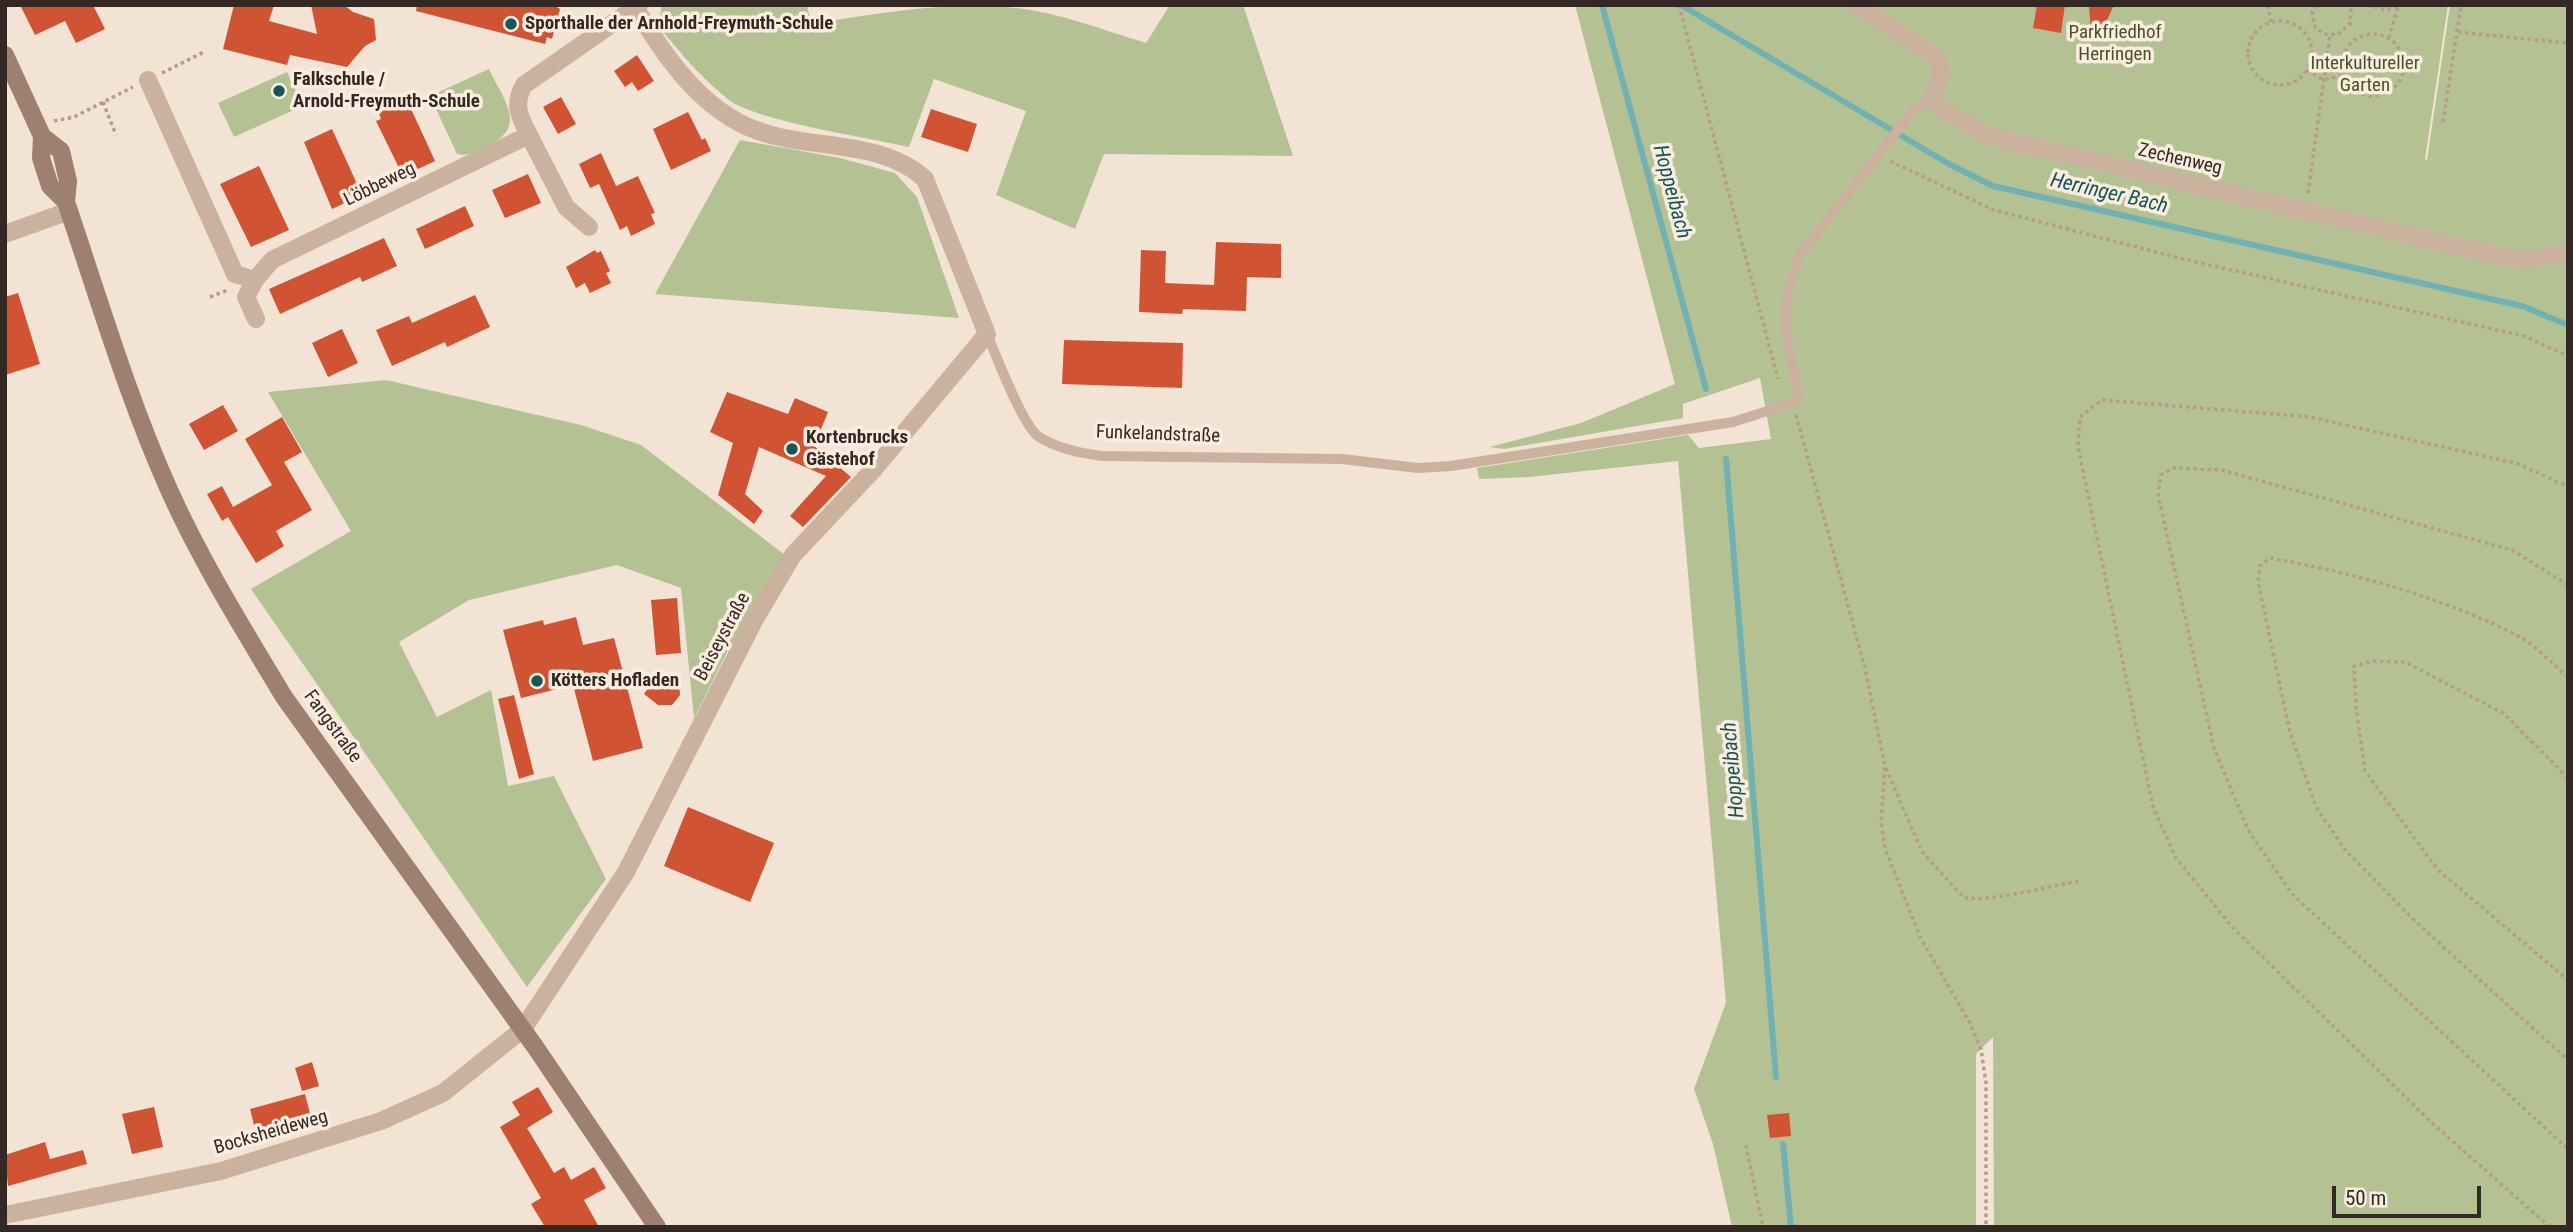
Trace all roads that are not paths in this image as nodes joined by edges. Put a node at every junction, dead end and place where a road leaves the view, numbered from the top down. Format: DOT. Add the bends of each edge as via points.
graph roads {
  1 [pos="1856,5"];
  2 [pos="636,6"];
  3 [pos="5,55"];
  4 [pos="148,79"];
  5 [pos="1932,99"];
  6 [pos="528,135"];
  7 [pos="67,206"];
  8 [pos="589,227"];
  9 [pos="5,234"];
  10 [pos="2568,252"];
  11 [pos="255,280"];
  12 [pos="256,319"];
  13 [pos="987,334"];
  14 [pos="523,1029"];
  15 [pos="5,1215"];
  16 [pos="657,1227"];
  1 -- 5 [label="street" via="1937,58 1942,73"];
  2 -- 6 [label="street" via="524,85 517,96 517,112"];
  2 -- 13 [label="street, Funkelandstraße" via="661,48 693,86 747,127 855,149 911,166 925,179"];
  3 -- 7 [label="main road, Fangstraße" via="42,136 61,151 68,181"];
  4 -- 11 [label="street" via="235,274"];
  5 -- 10 [label="street, Zechenweg" via="1991,137 2502,257 2528,260"];
  5 -- 13 [label="lane, Funkelandstraße" via="1914,109 1798,257 1787,299 1786,334 1799,397 1733,422 1418,468 1342,458 1102,456 1071,452 1037,436"];
  6 -- 8 [label="street" via="566,207"];
  6 -- 11 [label="street, Löbbeweg" via="272,260"];
  7 -- 9 [label="street"];
  7 -- 14 [label="main road, Fangstraße" via="143,428 171,494 224,595 284,696"];
  11 -- 12 [label="street" via="247,296"];
  13 -- 14 [label="street, Beiseystraße" via="874,469 793,555 755,619 626,872"];
  14 -- 15 [label="street, Bocksheideweg" via="443,1093 381,1121 222,1171"];
  14 -- 16 [label="main road, Fangstraße"];
}
